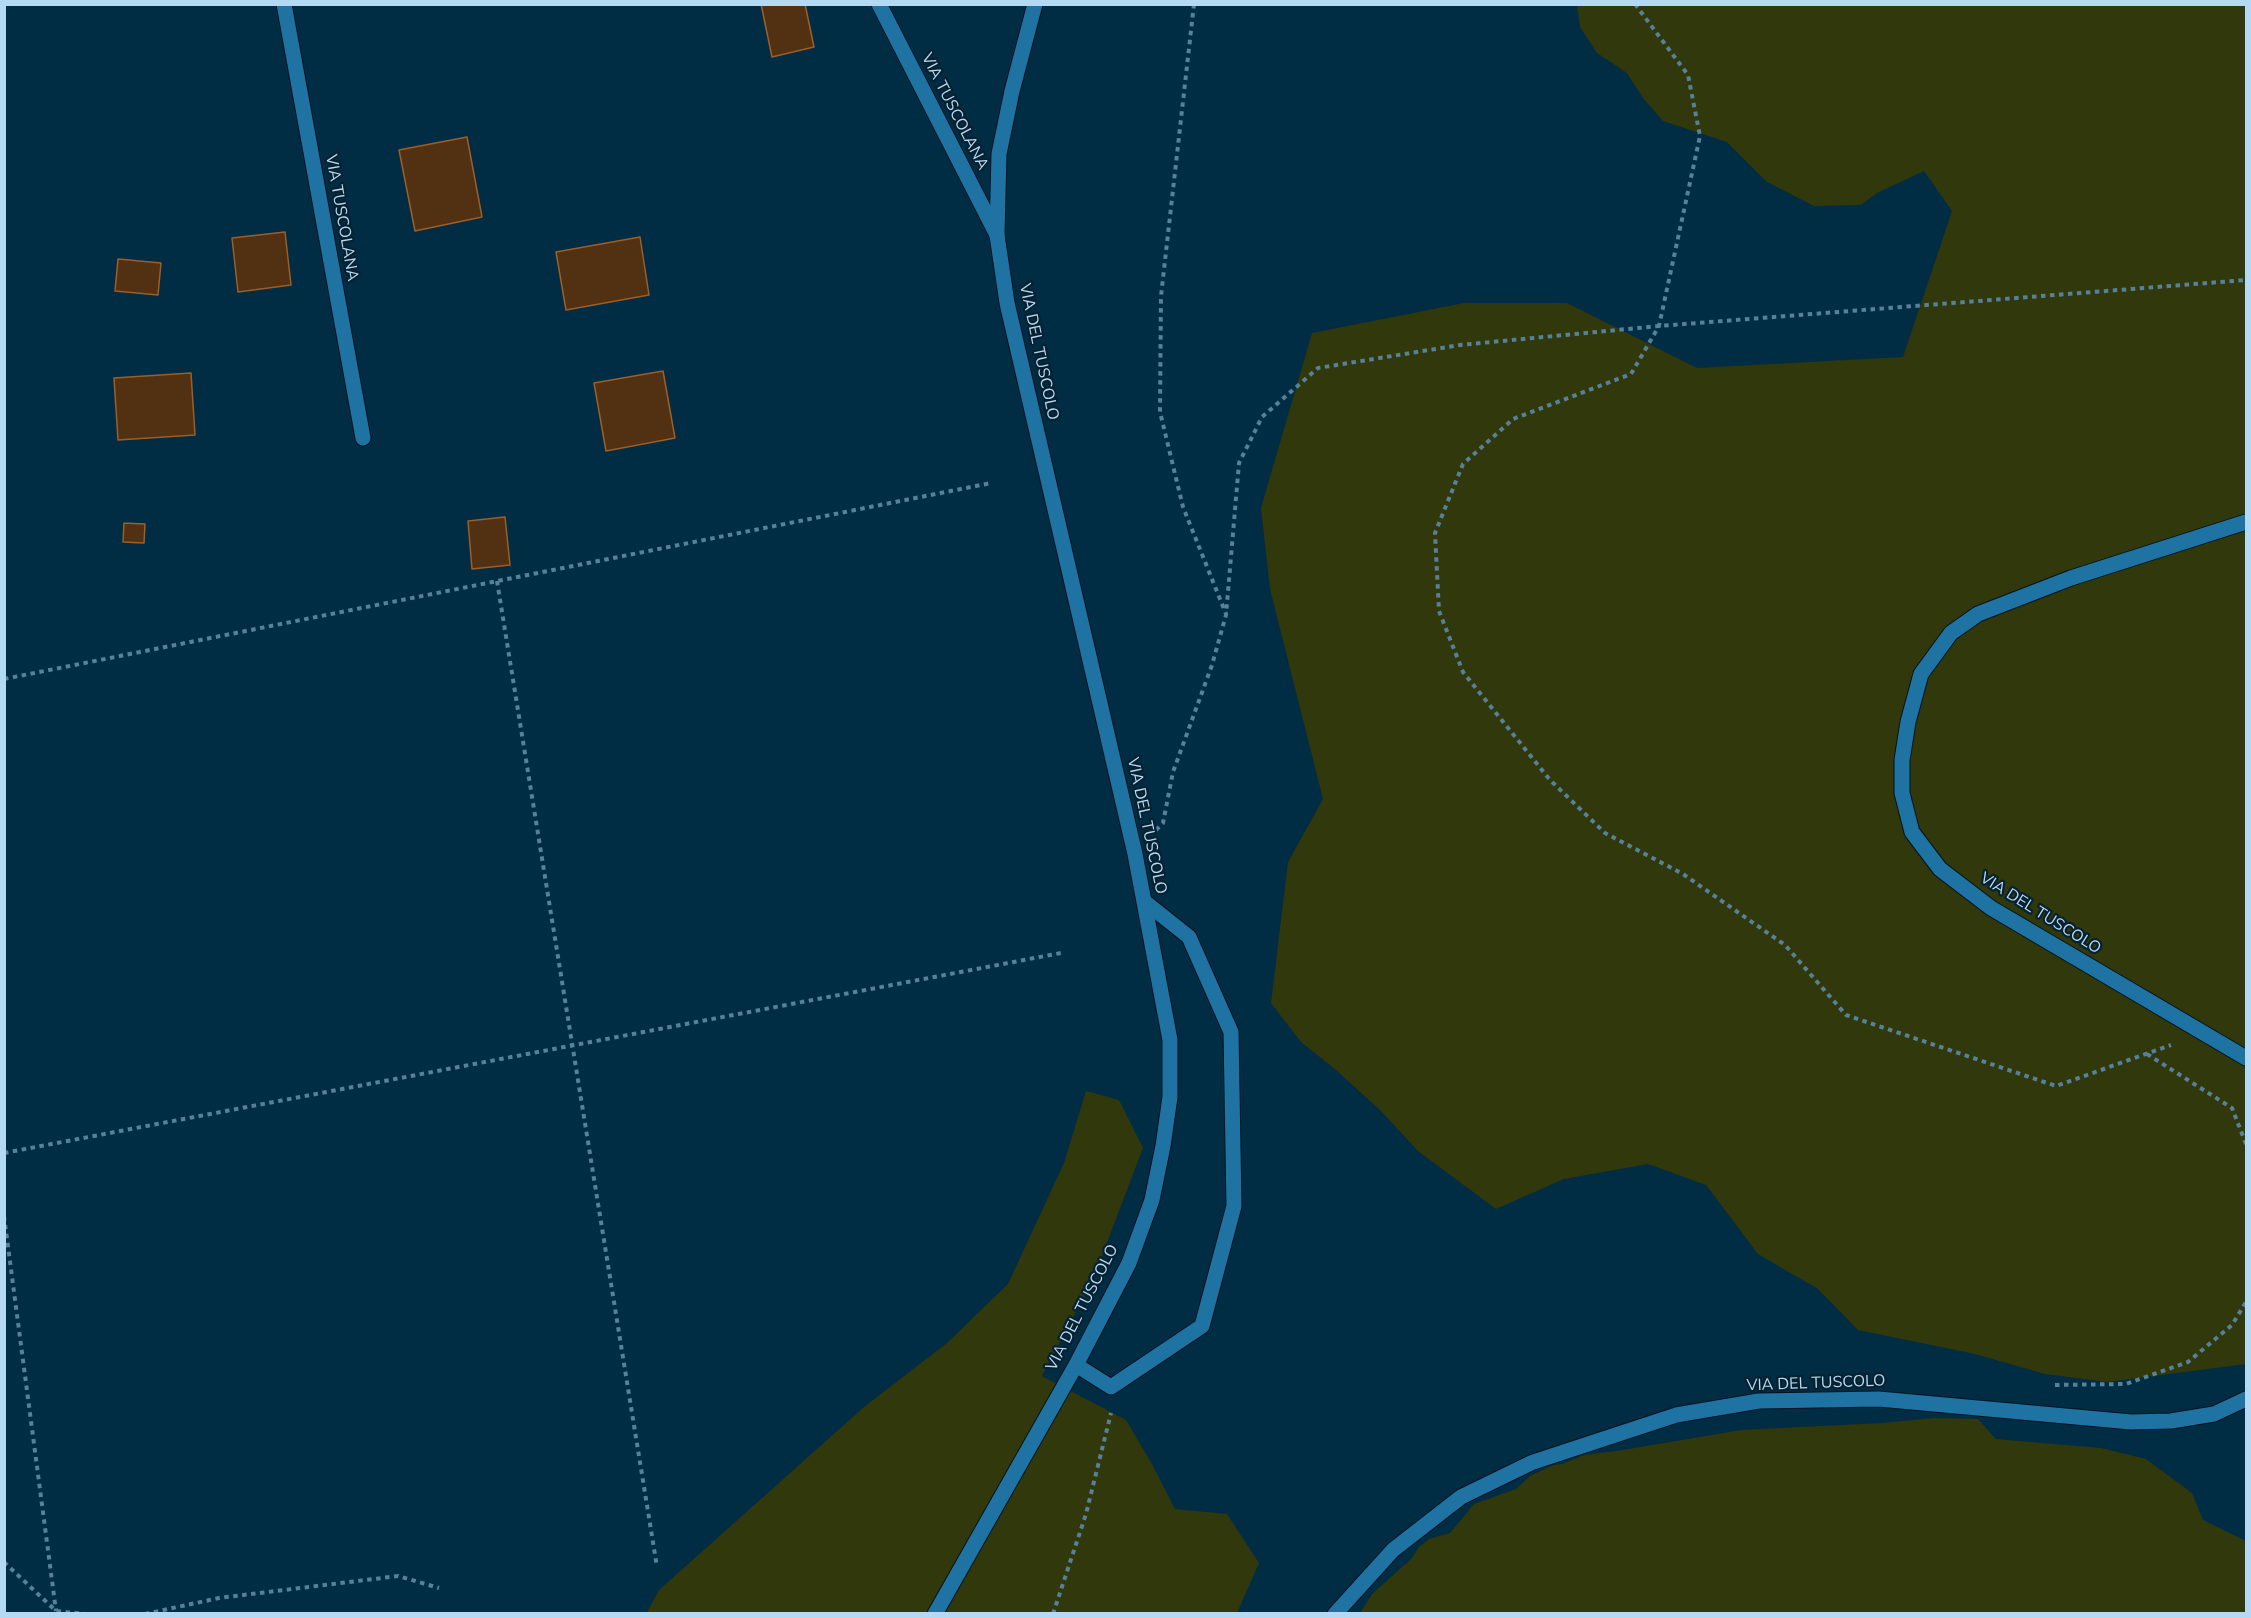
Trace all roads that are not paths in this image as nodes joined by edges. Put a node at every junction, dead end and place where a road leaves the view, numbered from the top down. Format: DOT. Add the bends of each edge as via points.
graph roads {
  1 [pos="284,4"];
  2 [pos="879,4"];
  3 [pos="1035,4"];
  4 [pos="997,235"];
  5 [pos="363,438"];
  6 [pos="2247,522"];
  7 [pos="1145,902"];
  8 [pos="2247,1058"];
  9 [pos="1076,1365"];
  10 [pos="2247,1399"];
  11 [pos="934,1614"];
  12 [pos="1335,1614"];
  1 -- 5 [label="street, VIA TUSCOLANA"];
  2 -- 4 [label="street, VIA TUSCOLANA"];
  3 -- 4 [label="street, VIA DEL TUSCOLO" via="999,154"];
  4 -- 7 [label="street, VIA DEL TUSCOLO" via="1007,303"];
  6 -- 8 [label="street, VIA DEL TUSCOLO" via="2071,578 1978,614 1952,633 1921,674 1902,760 1902,793 1912,832 1940,869 1991,908"];
  7 -- 9 [label="street, VIA DEL TUSCOLO" via="1170,1041 1170,1097 1163,1146 1152,1200 1129,1263"];
  7 -- 9 [label="street" via="1190,937 1231,1032 1234,1206 1202,1326 1111,1387"];
  9 -- 11 [label="street, VIA DEL TUSCOLO"];
  10 -- 12 [label="street, VIA DEL TUSCOLO" via="2214,1414 2171,1421 2131,1422 1879,1399 1759,1401 1676,1415 1533,1462 1461,1497 1393,1550"];
}
